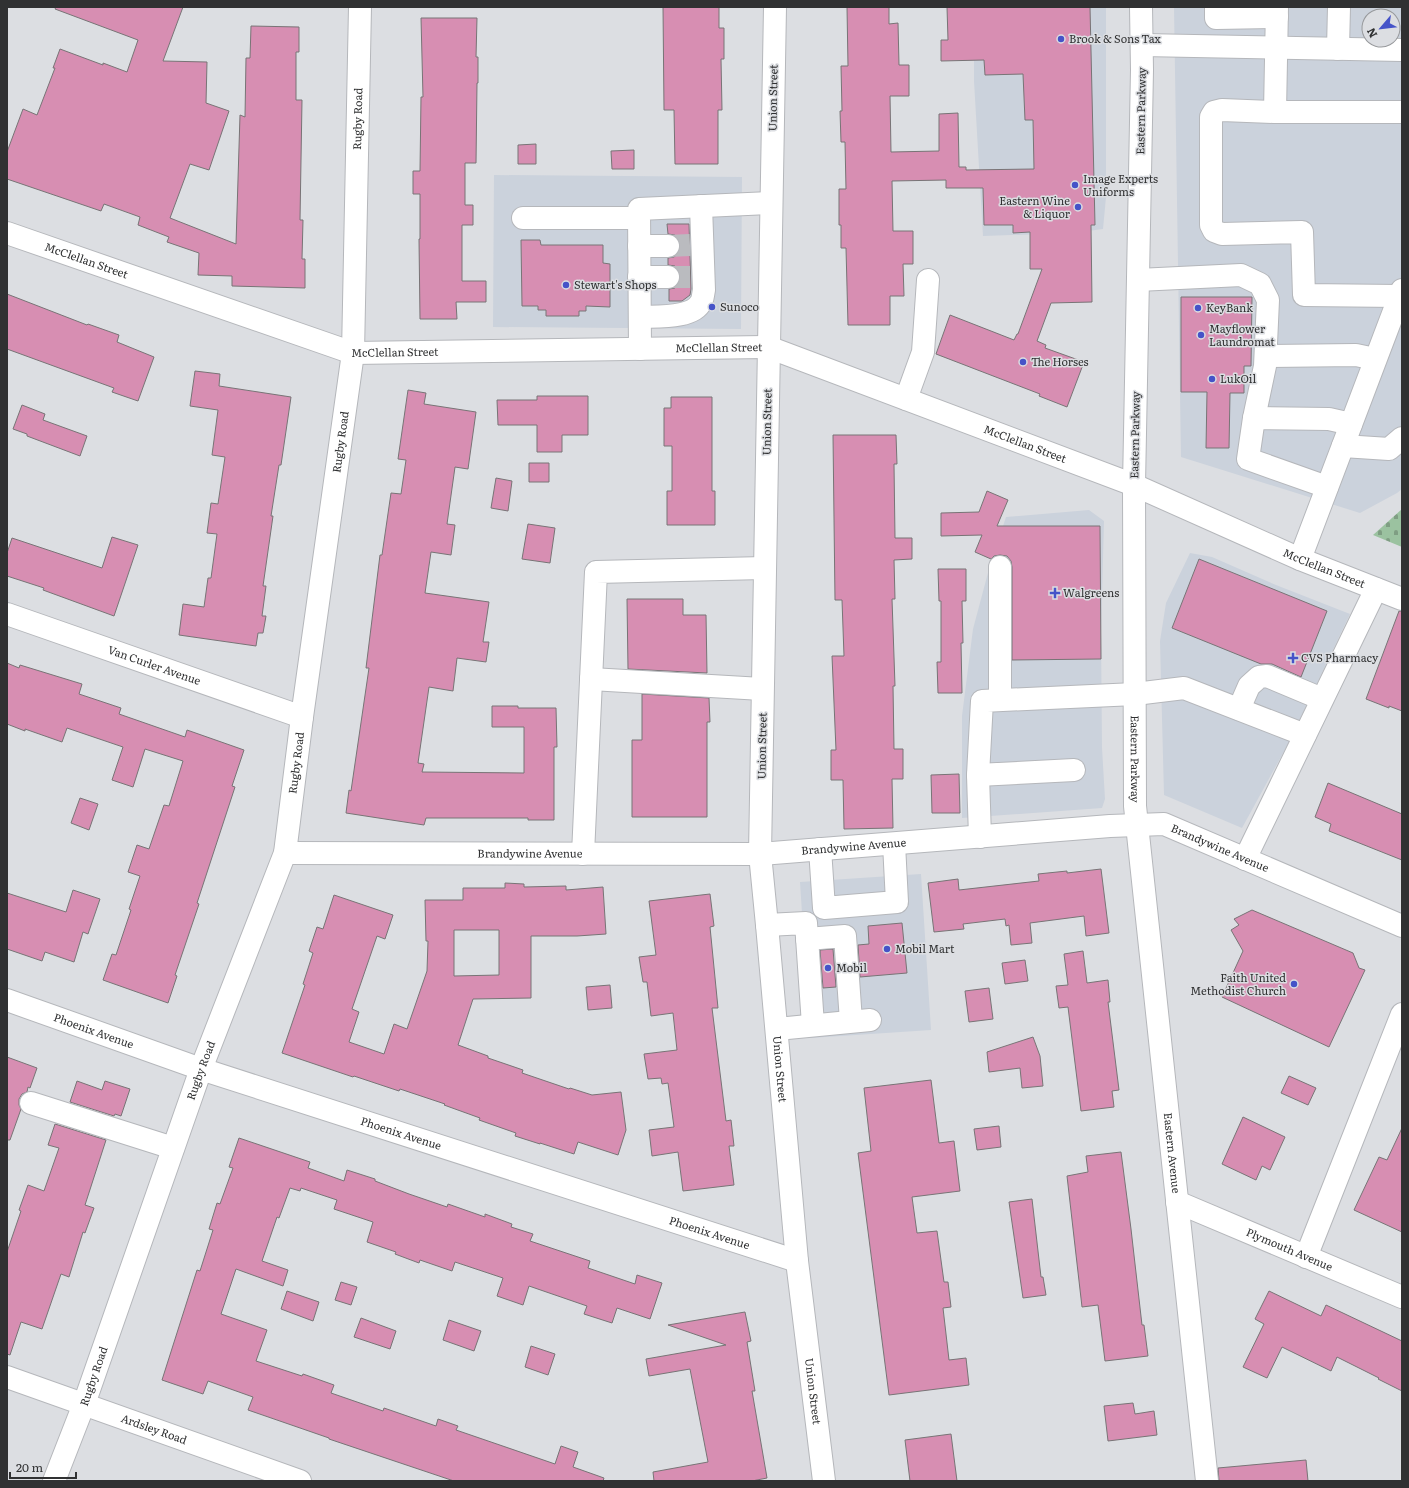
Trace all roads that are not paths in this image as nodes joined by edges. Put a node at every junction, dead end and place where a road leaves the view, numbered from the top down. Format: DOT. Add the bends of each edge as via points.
graph roads {
  1 [pos="360,7"];
  2 [pos="775,7"];
  3 [pos="1141,7"];
  4 [pos="1144,7"];
  5 [pos="1216,7"];
  6 [pos="1339,7"];
  7 [pos="1277,12"];
  8 [pos="1142,45"];
  9 [pos="1276,48"];
  10 [pos="1338,49"];
  11 [pos="1402,50"];
  12 [pos="1275,112"];
  13 [pos="1402,112"];
  14 [pos="771,203"];
  15 [pos="701,206"];
  16 [pos="523,218"];
  17 [pos="639,218"];
  18 [pos="7,233"];
  19 [pos="639,246"];
  20 [pos="668,246"];
  21 [pos="668,277"];
  22 [pos="639,278"];
  23 [pos="928,280"];
  24 [pos="1138,280"];
  25 [pos="1401,293"];
  26 [pos="640,317"];
  27 [pos="768,347"];
  28 [pos="640,349"];
  29 [pos="353,353"];
  30 [pos="1266,356"];
  31 [pos="1376,359"];
  32 [pos="906,399"];
  33 [pos="1254,418"];
  34 [pos="1351,424"];
  35 [pos="1402,438"];
  36 [pos="1343,446"];
  37 [pos="1134,485"];
  38 [pos="1327,487"];
  39 [pos="1300,559"];
  40 [pos="1000,567"];
  41 [pos="765,568"];
  42 [pos="1376,589"];
  43 [pos="1402,599"];
  44 [pos="7,614"];
  45 [pos="591,679"];
  46 [pos="762,689"];
  47 [pos="1135,694"];
  48 [pos="1322,699"];
  49 [pos="1000,700"];
  50 [pos="1239,709"];
  51 [pos="302,717"];
  52 [pos="1305,735"];
  53 [pos="1074,770"];
  54 [pos="978,775"];
  55 [pos="1137,825"];
  56 [pos="980,837"];
  57 [pos="894,844"];
  58 [pos="820,849"];
  59 [pos="285,853"];
  60 [pos="583,854"];
  61 [pos="760,854"];
  62 [pos="1245,858"];
  63 [pos="824,908"];
  64 [pos="767,925"];
  65 [pos="1402,926"];
  66 [pos="806,931"];
  67 [pos="7,1000"];
  68 [pos="1402,1014"];
  69 [pos="813,1025"];
  70 [pos="777,1029"];
  71 [pos="201,1069"];
  72 [pos="31,1103"];
  73 [pos="173,1148"];
  74 [pos="1177,1202"];
  75 [pos="1306,1257"];
  76 [pos="797,1261"];
  77 [pos="1402,1297"];
  78 [pos="7,1377"];
  79 [pos="84,1404"];
  80 [pos="54,1481"];
  81 [pos="300,1481"];
  82 [pos="824,1481"];
  83 [pos="1207,1481"];
  1 -- 29 [label="street, Rugby Road"];
  2 -- 14 [label="street, Union Street"];
  3 -- 8 [label="street, Eastern Parkway"];
  4 -- 8 [label="street, Eastern Parkway"];
  5 -- 7 [label="street" via="1216,18"];
  6 -- 10 [label="street"];
  7 -- 9 [label="street"];
  8 -- 9 [label="street"];
  8 -- 24 [label="street, Eastern Parkway"];
  9 -- 10 [label="street"];
  9 -- 12 [label="street"];
  10 -- 11 [label="street"];
  12 -- 13 [label="street"];
  12 -- 25 [label="street" via="1222,110 1214,112 1211,117 1211,225 1214,231 1222,234 1302,232 1304,295"];
  14 -- 15 [label="street"];
  14 -- 27 [label="street, Union Street"];
  15 -- 17 [label="street" via="639,209"];
  15 -- 26 [label="street" via="697,245 698,277 704,290 701,302 696,309 676,315"];
  16 -- 17 [label="street"];
  17 -- 19 [label="street"];
  18 -- 29 [label="street, McClellan Street"];
  19 -- 20 [label="street"];
  19 -- 22 [label="street"];
  21 -- 22 [label="street"];
  22 -- 26 [label="street"];
  23 -- 32 [label="street" via="923,352"];
  24 -- 30 [label="street" via="1240,275 1260,284 1268,300"];
  24 -- 37 [label="street, Eastern Parkway"];
  25 -- 31 [label="street"];
  26 -- 28 [label="street"];
  27 -- 28 [label="street, McClellan Street"];
  27 -- 32 [label="street, McClellan Street"];
  27 -- 41 [label="street, Union Street"];
  28 -- 29 [label="street, McClellan Street"];
  29 -- 51 [label="street, Rugby Road"];
  30 -- 31 [label="street" via="1356,355"];
  30 -- 33 [label="street"];
  31 -- 34 [label="street"];
  32 -- 37 [label="street, McClellan Street"];
  33 -- 34 [label="street" via="1329,419"];
  33 -- 38 [label="street" via="1248,459"];
  34 -- 36 [label="street"];
  35 -- 36 [label="street" via="1389,449"];
  36 -- 38 [label="street"];
  37 -- 39 [label="street, McClellan Street"];
  37 -- 47 [label="street, Eastern Parkway"];
  38 -- 39 [label="street"];
  39 -- 42 [label="street, McClellan Street"];
  40 -- 49 [label="street"];
  41 -- 45 [label="street" via="596,572"];
  41 -- 46 [label="street, Union Street"];
  42 -- 43 [label="street, McClellan Street"];
  42 -- 48 [label="street"];
  44 -- 51 [label="street, Van Curler Avenue"];
  45 -- 46 [label="street"];
  45 -- 60 [label="street"];
  46 -- 61 [label="street, Union Street"];
  47 -- 49 [label="street"];
  47 -- 50 [label="street" via="1184,688"];
  47 -- 55 [label="street, Eastern Parkway"];
  48 -- 50 [label="street" via="1268,676 1259,676 1250,686"];
  48 -- 52 [label="street"];
  49 -- 54 [label="street" via="982,701"];
  50 -- 52 [label="street"];
  51 -- 59 [label="street, Rugby Road"];
  52 -- 62 [label="street"];
  53 -- 54 [label="street"];
  54 -- 56 [label="street"];
  55 -- 56 [label="street, Brandywine Avenue"];
  55 -- 62 [label="street, Brandywine Avenue" via="1164,824"];
  55 -- 74 [label="street, Eastern Avenue"];
  56 -- 57 [label="street, Brandywine Avenue"];
  57 -- 58 [label="street, Brandywine Avenue"];
  57 -- 63 [label="street" via="897,902"];
  58 -- 61 [label="street, Brandywine Avenue"];
  58 -- 63 [label="street"];
  59 -- 60 [label="street, Brandywine Avenue"];
  59 -- 71 [label="street, Rugby Road"];
  60 -- 61 [label="street, Brandywine Avenue"];
  61 -- 64 [label="street, Union Street"];
  62 -- 65 [label="street, Brandywine Avenue"];
  63 -- 66 [label="street"];
  64 -- 66 [label="street"];
  64 -- 70 [label="street, Union Street"];
  66 -- 69 [label="street"];
  66 -- 69 [label="street" via="845,936 861,1020"];
  67 -- 71 [label="street, Phoenix Avenue"];
  68 -- 75 [label="street"];
  69 -- 70 [label="street"];
  70 -- 76 [label="street, Union Street"];
  71 -- 73 [label="street, Rugby Road"];
  71 -- 76 [label="street, Phoenix Avenue"];
  72 -- 73 [label="street"];
  73 -- 79 [label="street, Rugby Road"];
  74 -- 75 [label="street, Plymouth Avenue"];
  74 -- 83 [label="street, Eastern Avenue"];
  75 -- 77 [label="street, Plymouth Avenue"];
  76 -- 82 [label="street, Union Street"];
  78 -- 79 [label="street, Ardsley Road"];
  79 -- 80 [label="street, Rugby Road"];
  79 -- 81 [label="street, Ardsley Road"];
}
